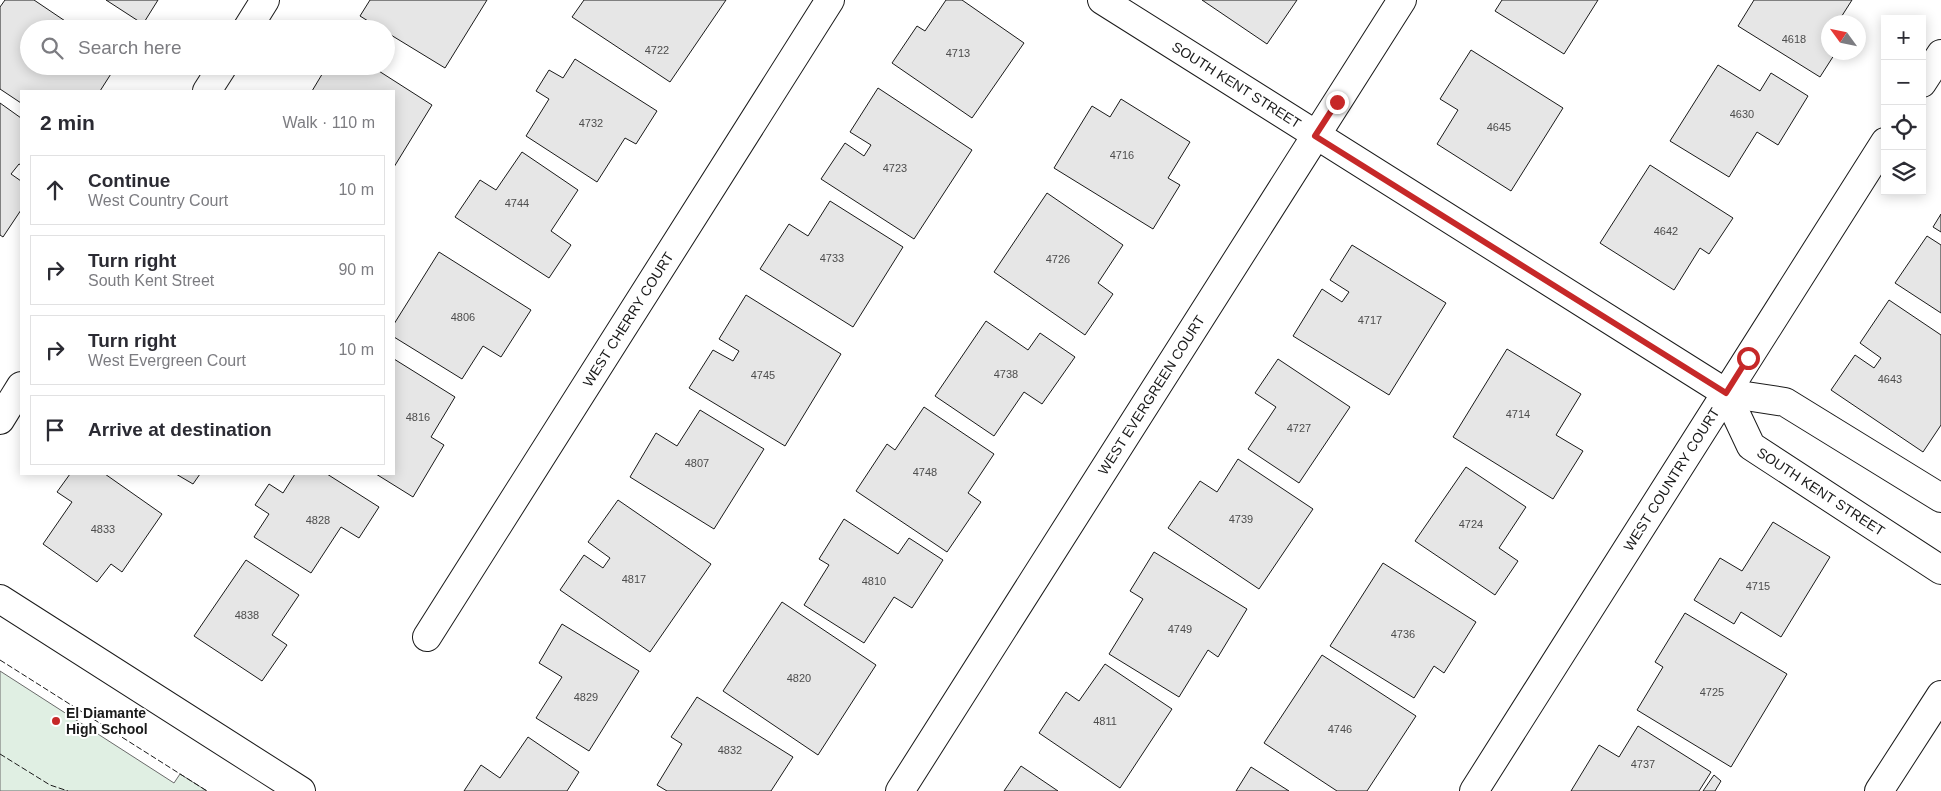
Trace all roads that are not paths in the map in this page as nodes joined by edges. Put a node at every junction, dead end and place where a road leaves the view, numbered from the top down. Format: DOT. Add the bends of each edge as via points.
graph roads {
  1 [pos="265,0"];
  2 [pos="830,0"];
  3 [pos="1102,0"];
  4 [pos="1402,0"];
  5 [pos="252,20"];
  6 [pos="1941,54"];
  7 [pos="217,75"];
  8 [pos="1926,77"];
  9 [pos="208,90"];
  10 [pos="1315,136"];
  11 [pos="1881,148"];
  12 [pos="20,388"];
  13 [pos="1726,393"];
  14 [pos="0,420"];
  15 [pos="1941,498"];
  16 [pos="1941,570"];
  17 [pos="0,598"];
  18 [pos="427,638"];
  19 [pos="1941,695"];
  20 [pos="301,791"];
  21 [pos="900,791"];
  22 [pos="1474,791"];
  23 [pos="1879,791"];
  1 -- 5 [label="street"];
  2 -- 18 [label="street, WEST CHERRY COURT"];
  3 -- 10 [label="street, SOUTH KENT STREET"];
  4 -- 10 [label="street, WEST EVERGREEN COURT"];
  6 -- 8 [label="street"];
  7 -- 9 [label="street"];
  10 -- 13 [label="street, SOUTH KENT STREET"];
  10 -- 21 [label="street, WEST EVERGREEN COURT"];
  11 -- 13 [label="street, WEST COUNTRY COURT"];
  12 -- 14 [label="street"];
  13 -- 15 [label="street, SOUTH KENT STREET" via="1785,402"];
  13 -- 16 [label="street, SOUTH KENT STREET" via="1751,446"];
  13 -- 22 [label="street, WEST COUNTRY COURT"];
  17 -- 20 [label="street"];
  19 -- 23 [label="street"];
}
